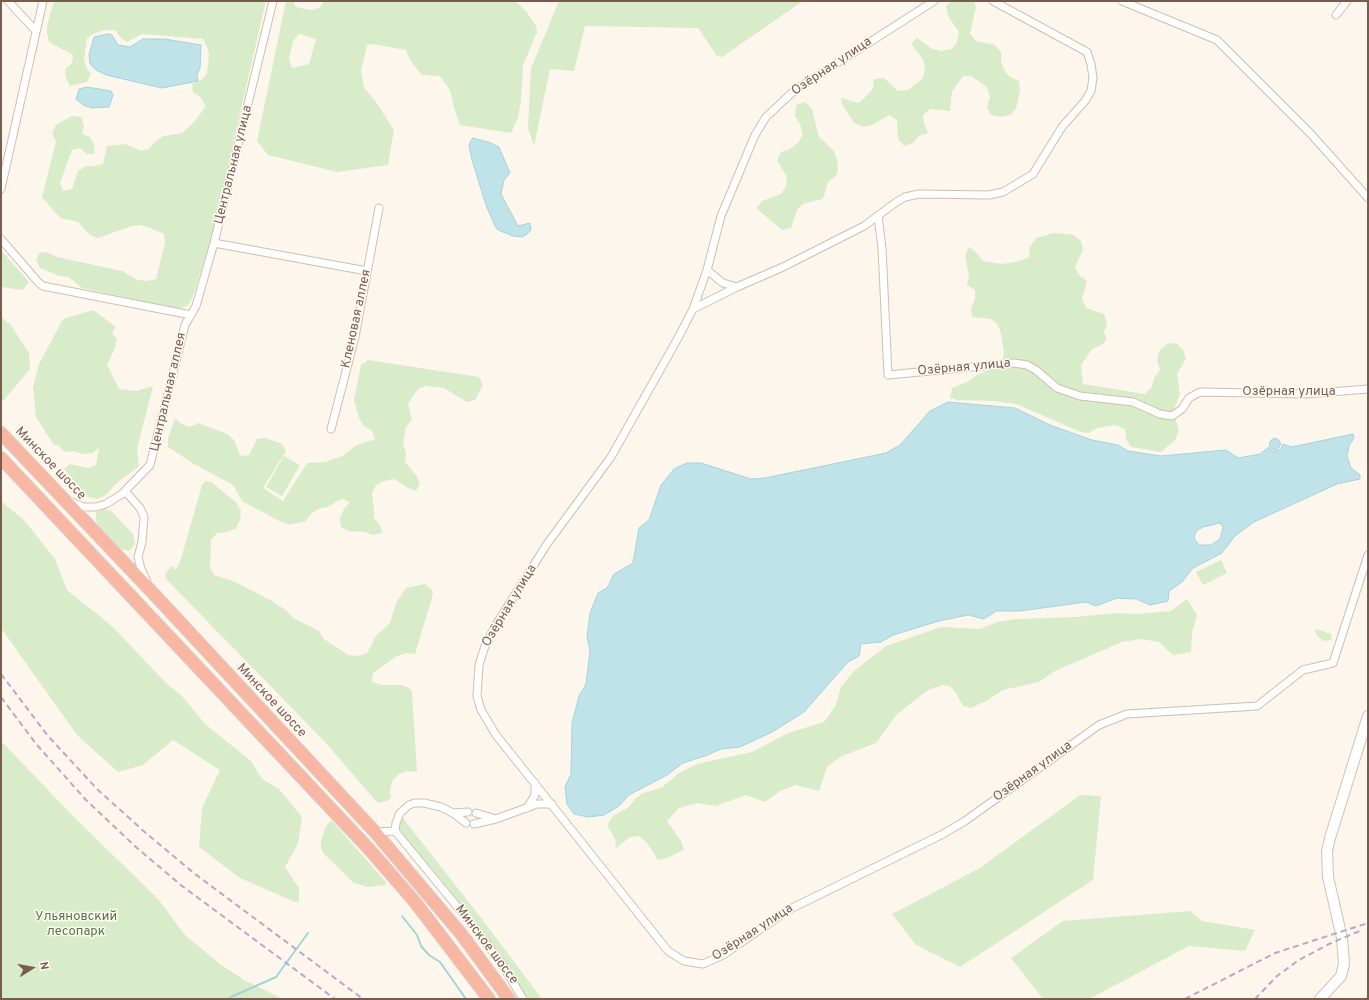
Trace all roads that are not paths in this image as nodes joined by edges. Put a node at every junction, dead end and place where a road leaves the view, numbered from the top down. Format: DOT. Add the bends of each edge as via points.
graph roads {
  1 [pos="8,1"];
  2 [pos="43,1"];
  3 [pos="272,1"];
  4 [pos="934,1"];
  5 [pos="993,1"];
  6 [pos="1122,1"];
  7 [pos="1347,1"];
  8 [pos="1336,15"];
  9 [pos="36,31"];
  10 [pos="1,189"];
  11 [pos="1368,198"];
  12 [pos="379,208"];
  13 [pos="878,216"];
  14 [pos="1,239"];
  15 [pos="214,243"];
  16 [pos="367,270"];
  17 [pos="707,270"];
  18 [pos="737,287"];
  19 [pos="693,309"];
  20 [pos="191,315"];
  21 [pos="185,325"];
  22 [pos="1368,389"];
  23 [pos="331,429"];
  24 [pos="1,433"];
  25 [pos="1,458"];
  26 [pos="125,491"];
  27 [pos="61,496"];
  28 [pos="1368,555"];
  29 [pos="151,591"];
  30 [pos="1368,716"];
  31 [pos="535,782"];
  32 [pos="552,804"];
  33 [pos="527,808"];
  34 [pos="468,812"];
  35 [pos="453,813"];
  36 [pos="476,813"];
  37 [pos="496,819"];
  38 [pos="466,823"];
  39 [pos="474,824"];
  40 [pos="375,832"];
  41 [pos="395,832"];
  42 [pos="488,999"];
  43 [pos="509,999"];
  44 [pos="523,999"];
  45 [pos="1320,999"];
  1 -- 9 [label="street"];
  2 -- 9 [label="street"];
  3 -- 15 [label="street, Центральная улица"];
  4 -- 17 [label="street, Озёрная улица" via="795,90 766,117 755,135 721,216"];
  5 -- 13 [label="street" via="1087,52 1093,78 1091,91 1085,102 1062,127 1033,174 1017,185 989,195 919,194 905,197"];
  6 -- 11 [label="street" via="1217,40 1310,133"];
  7 -- 8 [label="street"];
  9 -- 10 [label="street"];
  12 -- 16 [label="street, Кленовая аллея"];
  13 -- 18 [label="street" via="790,264"];
  13 -- 22 [label="street, Озёрная улица" via="888,374 1014,363 1031,368 1057,388 1080,396 1133,402 1160,414 1172,416 1182,409 1189,398 1200,392 1305,394"];
  14 -- 20 [label="street" via="43,286"];
  15 -- 16 [label="street"];
  15 -- 20 [label="street, Центральная улица" via="196,306"];
  16 -- 23 [label="street, Кленовая аллея" via="355,336"];
  17 -- 18 [label="street" via="723,283"];
  17 -- 19 [label="street, Озёрная улица"];
  18 -- 19 [label="street"];
  19 -- 31 [label="street, Озёрная улица" via="611,457 547,544 485,646 477,682 481,710 496,735"];
  20 -- 21 [label="street, Центральная улица"];
  21 -- 26 [label="street, Центральная аллея" via="153,459 150,466"];
  24 -- 27 [label="highway, Минское шоссе"];
  25 -- 42 [label="highway" via="368,849 415,902"];
  26 -- 27 [label="street" via="106,504 96,507 83,507"];
  26 -- 29 [label="street" via="142,512 144,525 138,557"];
  27 -- 29 [label="highway, Минское шоссе"];
  28 -- 32 [label="street, Озёрная улица" via="1333,663 1302,670 1257,706 1127,714 1099,725 965,821 788,910 713,961 703,964 684,962 668,951"];
  29 -- 40 [label="highway, Минское шоссе"];
  30 -- 45 [label="street" via="1327,851 1328,877 1341,931 1344,964 1341,976"];
  31 -- 32 [label="street, Озёрная улица"];
  31 -- 33 [label="street" via="535,795"];
  32 -- 33 [label="street"];
  33 -- 37 [label="street"];
  34 -- 35 [label="street"];
  35 -- 38 [label="street"];
  35 -- 41 [label="street" via="424,803 409,805 400,813"];
  36 -- 37 [label="street"];
  37 -- 39 [label="street"];
  40 -- 41 [label="street"];
  40 -- 43 [label="highway, Минское шоссе" via="462,935"];
  41 -- 44 [label="street" via="502,964"];
}
